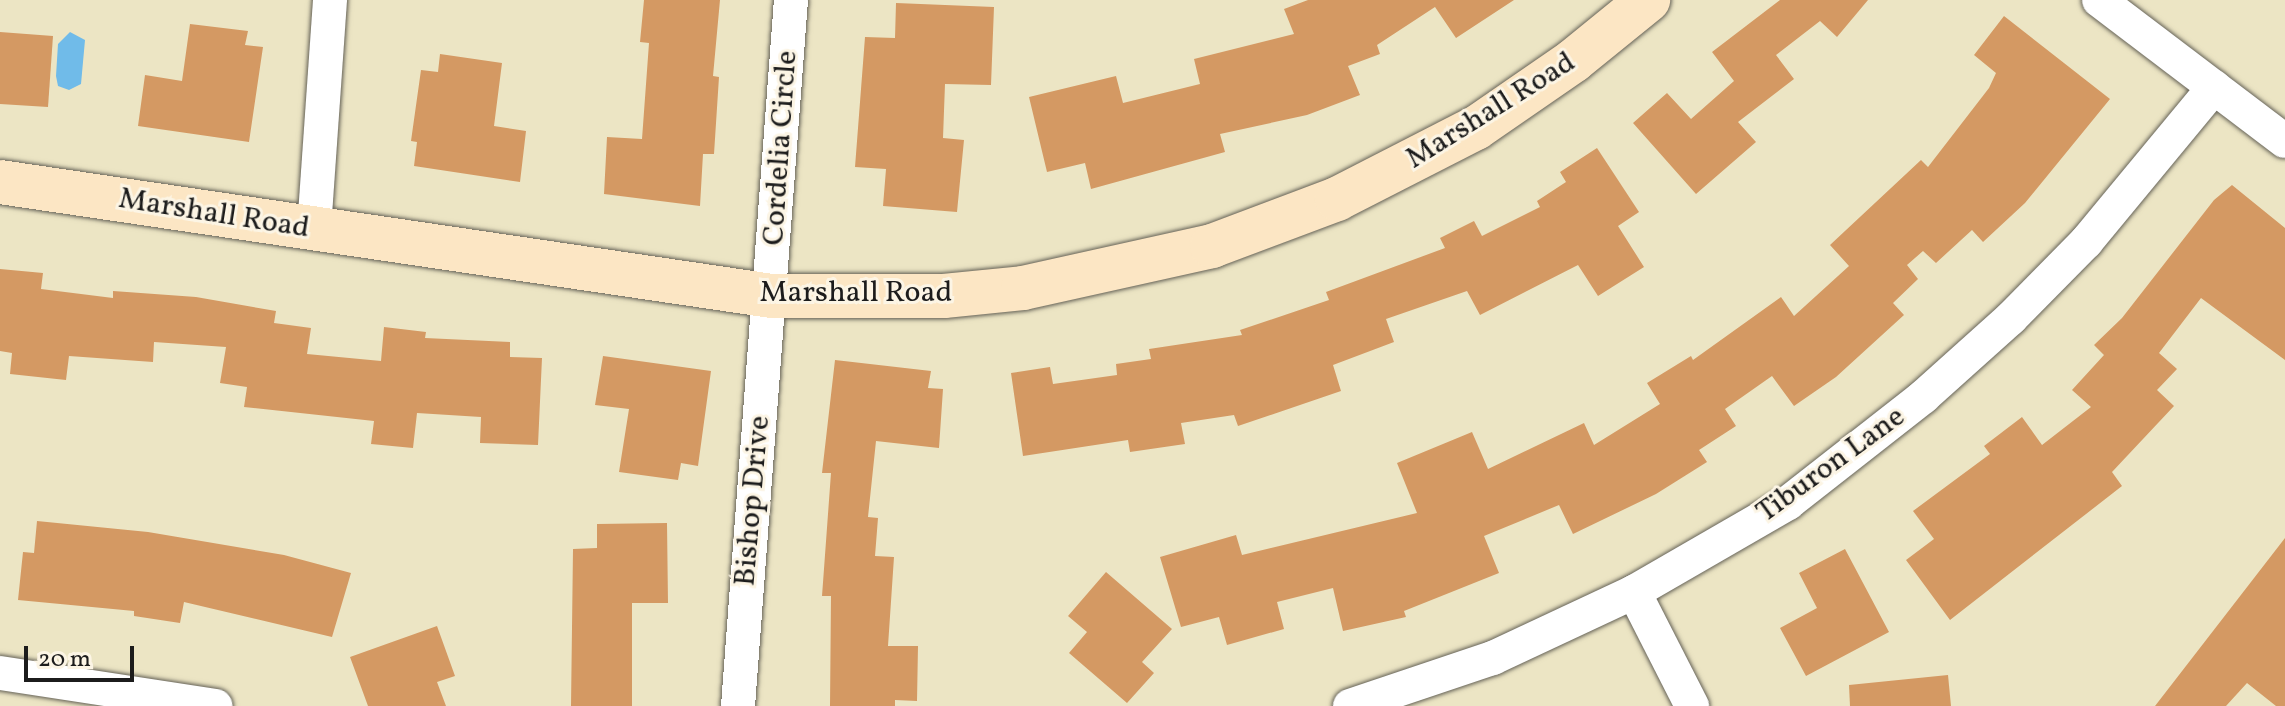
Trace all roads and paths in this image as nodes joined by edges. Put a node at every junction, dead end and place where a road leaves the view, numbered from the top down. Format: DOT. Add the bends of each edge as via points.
graph roads {
  1 [pos="330,0"];
  2 [pos="791,0"];
  3 [pos="1648,0"];
  4 [pos="2099,0"];
  5 [pos="2214,87"];
  6 [pos="2285,141"];
  7 [pos="0,182"];
  8 [pos="314,229"];
  9 [pos="772,296"];
  10 [pos="1634,592"];
  11 [pos="0,673"];
  12 [pos="215,706"];
  13 [pos="738,706"];
  14 [pos="1350,706"];
  15 [pos="1692,706"];
  1 -- 8 [label="street"];
  2 -- 9 [label="street, Cordelia Circle"];
  3 -- 9 [label="street, Marshall Road" via="1573,61 1476,128 1391,174 1267,227 1144,264 1023,288 944,296"];
  4 -- 5 [label="street"];
  5 -- 6 [label="street"];
  5 -- 10 [label="street, Tiburon Lane" via="2086,242 1923,397 1788,503"];
  7 -- 8 [label="street, Marshall Road"];
  8 -- 9 [label="street, Marshall Road"];
  9 -- 13 [label="street, Bishop Drive"];
  10 -- 14 [label="street, Tiburon Lane" via="1493,658"];
  10 -- 15 [label="street"];
  11 -- 12 [label="street"];
}
